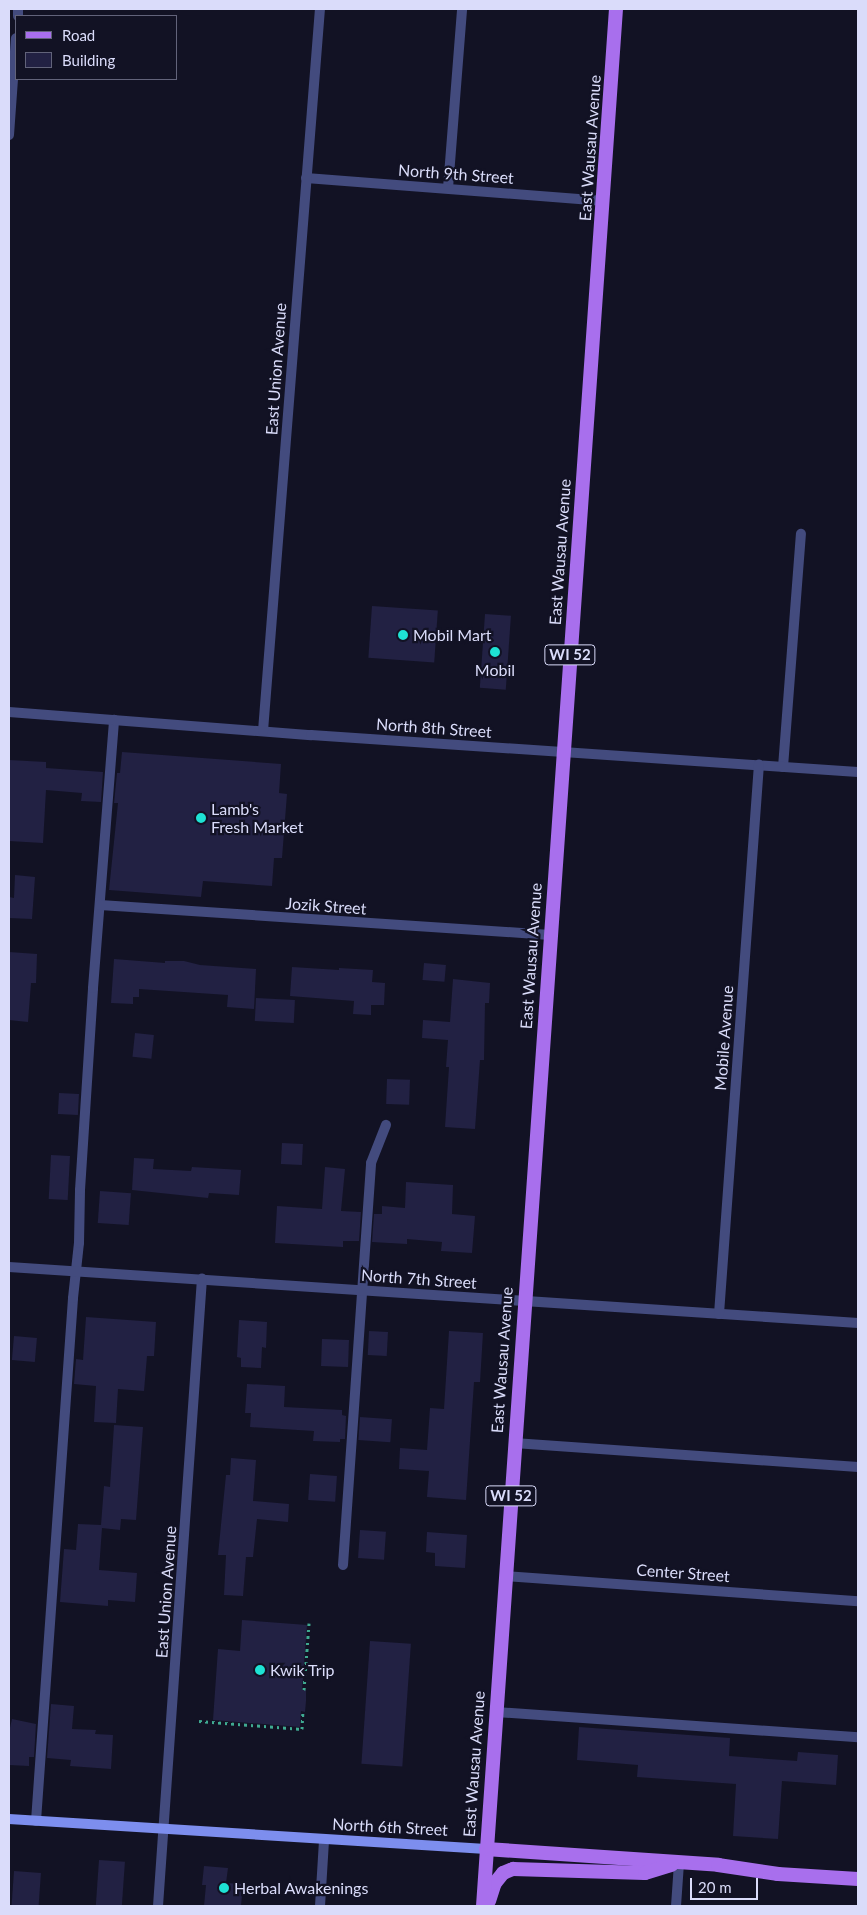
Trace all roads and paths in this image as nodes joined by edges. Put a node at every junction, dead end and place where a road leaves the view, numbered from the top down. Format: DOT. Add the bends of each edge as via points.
graph roads {
  1 [pos="320,9"];
  2 [pos="462,9"];
  3 [pos="616,9"];
  4 [pos="15,52"];
  5 [pos="9,135"];
  6 [pos="306,178"];
  7 [pos="448,188"];
  8 [pos="604,201"];
  9 [pos="801,534"];
  10 [pos="9,712"];
  11 [pos="114,720"];
  12 [pos="263,731"];
  13 [pos="563,752"];
  14 [pos="759,764"];
  15 [pos="783,767"];
  16 [pos="858,772"];
  17 [pos="100,905"];
  18 [pos="550,935"];
  19 [pos="386,1125"];
  20 [pos="9,1267"];
  21 [pos="76,1271"];
  22 [pos="202,1279"];
  23 [pos="362,1290"];
  24 [pos="524,1301"];
  25 [pos="719,1314"];
  26 [pos="858,1323"];
  27 [pos="514,1442"];
  28 [pos="858,1467"];
  29 [pos="343,1565"];
  30 [pos="505,1576"];
  31 [pos="858,1601"];
  32 [pos="309,1623"];
  33 [pos="304,1690"];
  34 [pos="303,1711"];
  35 [pos="496,1712"];
  36 [pos="199,1721"];
  37 [pos="858,1737"];
  38 [pos="9,1819"];
  39 [pos="36,1821"];
  40 [pos="164,1830"];
  41 [pos="324,1841"];
  42 [pos="486,1849"];
  43 [pos="679,1863"];
  44 [pos="858,1879"];
  45 [pos="158,1906"];
  46 [pos="320,1906"];
  47 [pos="483,1906"];
  48 [pos="488,1906"];
  49 [pos="676,1906"];
  1 -- 6 [label="street, East Union Avenue"];
  2 -- 7 [label="street"];
  3 -- 8 [label="main road, East Wausau Avenue / WI 52"];
  4 -- 5 [label="street"];
  6 -- 7 [label="street, North 9th Street"];
  6 -- 12 [label="street, East Union Avenue"];
  7 -- 8 [label="street, North 9th Street"];
  8 -- 13 [label="main road, East Wausau Avenue / WI 52"];
  9 -- 15 [label="street"];
  10 -- 11 [label="street, North 8th Street"];
  11 -- 12 [label="street, North 8th Street"];
  11 -- 17 [label="street"];
  12 -- 13 [label="street, North 8th Street"];
  13 -- 14 [label="street, North 8th Street"];
  13 -- 18 [label="main road, East Wausau Avenue / WI 52"];
  14 -- 15 [label="street, North 8th Street"];
  14 -- 25 [label="street, Mobile Avenue"];
  15 -- 16 [label="street, North 8th Street"];
  17 -- 18 [label="street, Jozik Street"];
  17 -- 21 [label="street"];
  18 -- 24 [label="main road, East Wausau Avenue / WI 52"];
  19 -- 23 [label="street" via="371,1164"];
  20 -- 21 [label="street, North 7th Street"];
  21 -- 22 [label="street, North 7th Street"];
  21 -- 39 [label="street"];
  22 -- 23 [label="street, North 7th Street"];
  22 -- 40 [label="street, East Union Avenue"];
  23 -- 24 [label="street, North 7th Street"];
  23 -- 29 [label="street"];
  24 -- 25 [label="street, North 7th Street"];
  24 -- 27 [label="main road, East Wausau Avenue / WI 52"];
  25 -- 26 [label="street, North 7th Street"];
  27 -- 28 [label="street"];
  27 -- 30 [label="main road, East Wausau Avenue / WI 52"];
  30 -- 31 [label="street, Center Street"];
  30 -- 35 [label="main road, East Wausau Avenue / WI 52"];
  32 -- 33 [label="path"];
  34 -- 36 [label="path" via="302,1728"];
  35 -- 37 [label="street"];
  35 -- 42 [label="main road, East Wausau Avenue / WI 52"];
  38 -- 39 [label="main road, North 6th Street"];
  39 -- 40 [label="main road, North 6th Street"];
  40 -- 41 [label="main road, North 6th Street"];
  40 -- 45 [label="street, East Union Avenue"];
  41 -- 42 [label="main road, North 6th Street"];
  41 -- 46 [label="street"];
  42 -- 43 [label="main road, North 6th Street"];
  42 -- 47 [label="main road, East Wausau Avenue / WI 52"];
  43 -- 44 [label="main road, North 6th Street"];
  43 -- 48 [label="main road" via="645,1873 508,1870 494,1883"];
  43 -- 49 [label="street"];
}
